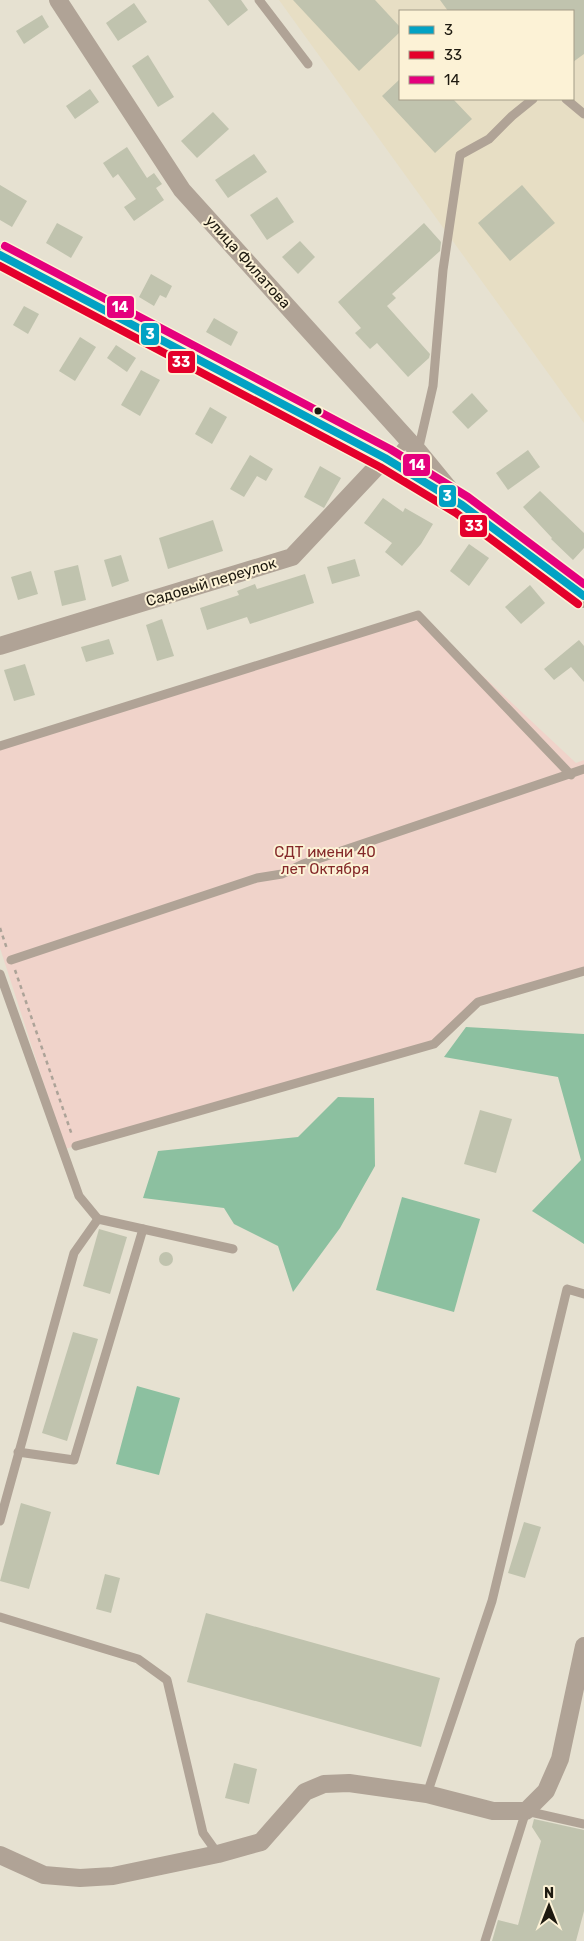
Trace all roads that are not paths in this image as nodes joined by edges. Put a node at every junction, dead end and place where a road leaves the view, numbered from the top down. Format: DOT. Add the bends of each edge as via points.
graph roads {
  1 [pos="58,0"];
  2 [pos="259,0"];
  3 [pos="308,64"];
  4 [pos="532,100"];
  5 [pos="567,100"];
  6 [pos="583,112"];
  7 [pos="0,255"];
  8 [pos="413,445"];
  9 [pos="388,459"];
  10 [pos="462,505"];
  11 [pos="584,596"];
  12 [pos="0,646"];
  13 [pos="0,746"];
  14 [pos="584,769"];
  15 [pos="571,775"];
  16 [pos="11,960"];
  17 [pos="584,971"];
  18 [pos="0,974"];
  19 [pos="76,1146"];
  20 [pos="98,1219"];
  21 [pos="143,1229"];
  22 [pos="233,1249"];
  23 [pos="584,1294"];
  24 [pos="18,1452"];
  25 [pos="0,1521"];
  26 [pos="0,1618"];
  27 [pos="584,1646"];
  28 [pos="427,1794"];
  29 [pos="526,1811"];
  30 [pos="584,1824"];
  31 [pos="218,1854"];
  32 [pos="0,1855"];
  33 [pos="484,1941"];
  1 -- 8 [label="street, улица Филатова" via="182,190"];
  2 -- 3 [label="lane"];
  4 -- 8 [label="lane" via="489,139 460,156 443,270 433,386"];
  5 -- 6 [label="lane"];
  7 -- 9 [label="main road"];
  8 -- 9 [label="lane"];
  8 -- 10 [label="street, улица Филатова"];
  9 -- 10 [label="main road"];
  9 -- 12 [label="street, Садовый переулок" via="292,557"];
  10 -- 11 [label="main road"];
  13 -- 15 [label="lane" via="418,616"];
  14 -- 15 [label="lane"];
  15 -- 16 [label="lane" via="303,864 282,874 257,878"];
  17 -- 19 [label="lane" via="478,1002 434,1044"];
  18 -- 20 [label="lane" via="79,1196"];
  20 -- 21 [label="lane"];
  20 -- 24 [label="lane" via="74,1253"];
  21 -- 22 [label="lane"];
  21 -- 24 [label="lane" via="74,1460"];
  23 -- 28 [label="lane" via="567,1289 492,1601"];
  24 -- 25 [label="lane"];
  26 -- 31 [label="lane" via="138,1659 167,1680 203,1833"];
  27 -- 29 [label="street" via="560,1759 546,1791"];
  28 -- 29 [label="street" via="493,1811"];
  28 -- 31 [label="street" via="349,1783 324,1784 305,1792 261,1842"];
  29 -- 30 [label="lane"];
  29 -- 33 [label="lane"];
  31 -- 32 [label="street" via="113,1876 80,1878 44,1875"];
}
